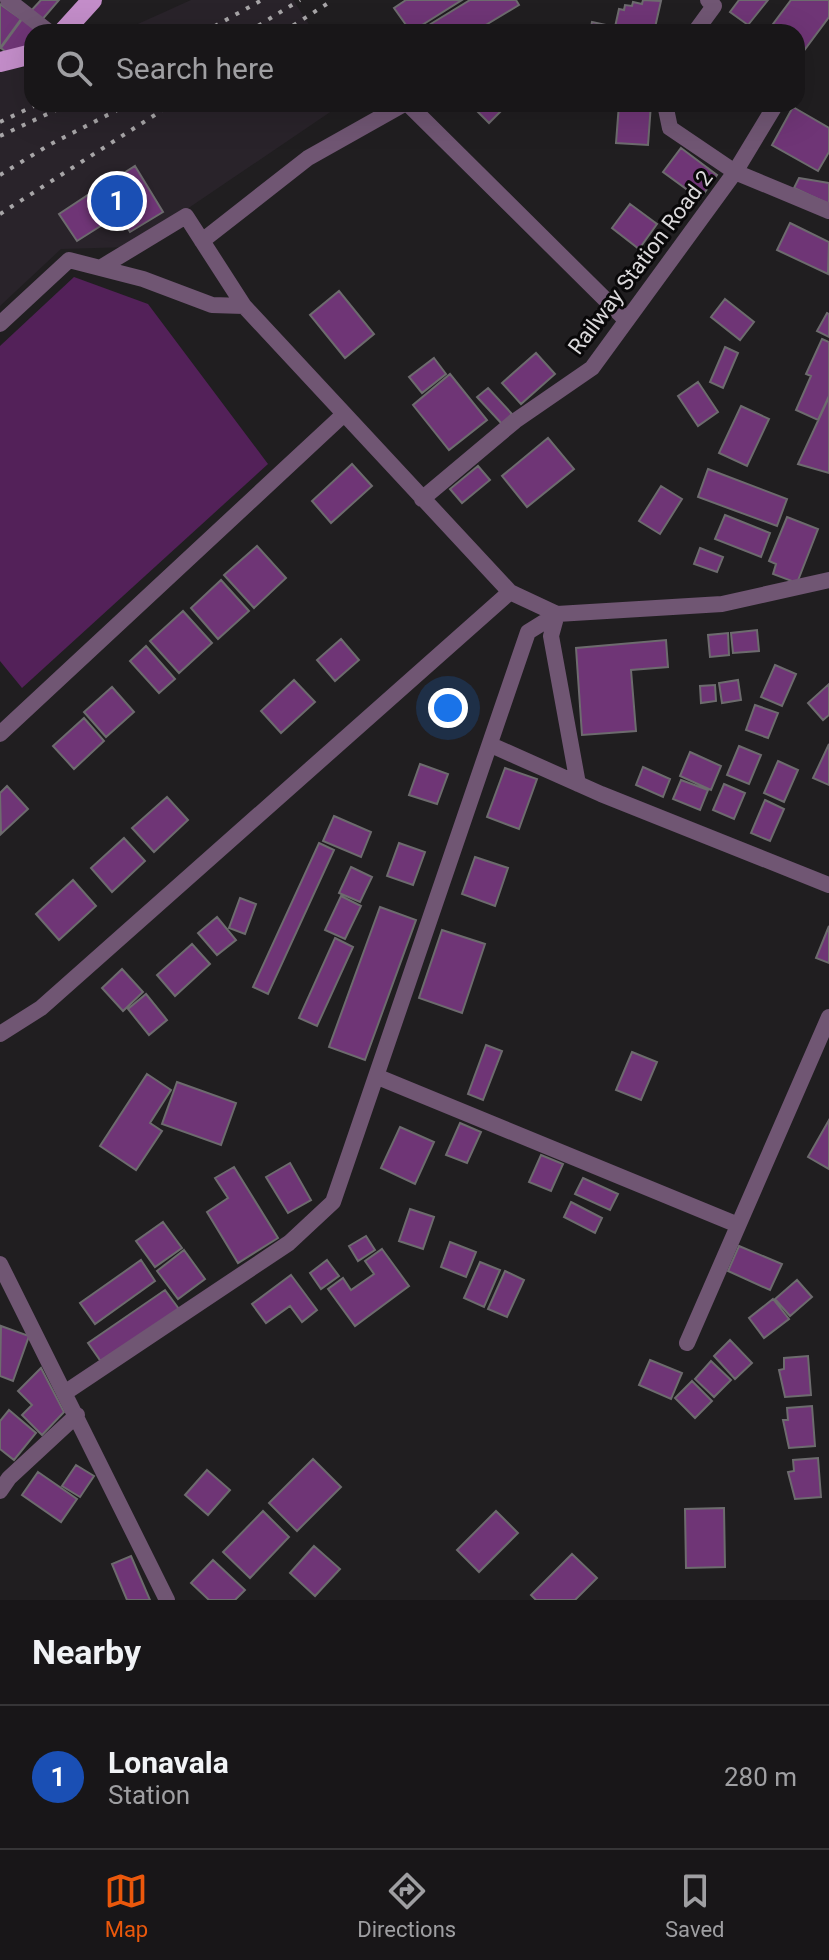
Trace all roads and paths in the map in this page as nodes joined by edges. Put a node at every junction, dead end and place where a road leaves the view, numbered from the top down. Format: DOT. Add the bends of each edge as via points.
graph roads {
  1 [pos="8,0"];
  2 [pos="92,0"];
  3 [pos="708,0"];
  4 [pos="39,24"];
  5 [pos="70,24"];
  6 [pos="701,24"];
  7 [pos="24,56"];
  8 [pos="0,62"];
  9 [pos="391,112"];
  10 [pos="414,112"];
  11 [pos="667,112"];
  12 [pos="771,112"];
  13 [pos="735,172"];
  14 [pos="829,211"];
  15 [pos="202,241"];
  16 [pos="100,268"];
  17 [pos="244,306"];
  18 [pos="626,320"];
  19 [pos="0,324"];
  20 [pos="343,415"];
  21 [pos="422,499"];
  22 [pos="829,580"];
  23 [pos="510,592"];
  24 [pos="557,614"];
  25 [pos="0,734"];
  26 [pos="491,745"];
  27 [pos="578,784"];
  28 [pos="829,885"];
  29 [pos="829,1017"];
  30 [pos="0,1034"];
  31 [pos="378,1077"];
  32 [pos="738,1225"];
  33 [pos="0,1264"];
  34 [pos="687,1343"];
  35 [pos="66,1392"];
  36 [pos="77,1415"];
  37 [pos="0,1491"];
  38 [pos="167,1600"];
  1 -- 4 [label="street"];
  2 -- 5 [label="main road"];
  3 -- 6 [label="street" via="714,6"];
  7 -- 8 [label="main road"];
  9 -- 15 [label="street" via="308,158"];
  10 -- 18 [label="street"];
  11 -- 13 [label="street" via="670,128"];
  12 -- 13 [label="street"];
  13 -- 14 [label="street, Railway Station Road 2"];
  13 -- 18 [label="street, Railway Station Road 2"];
  15 -- 16 [label="street" via="186,216"];
  15 -- 17 [label="street"];
  16 -- 17 [label="street" via="212,305"];
  16 -- 19 [label="street" via="69,260"];
  17 -- 20 [label="street"];
  18 -- 21 [label="street, Railway Station Road 2" via="592,368 515,421"];
  20 -- 21 [label="street"];
  20 -- 25 [label="street"];
  21 -- 23 [label="street"];
  22 -- 24 [label="street" via="722,604"];
  23 -- 24 [label="street"];
  23 -- 30 [label="street" via="41,1008"];
  24 -- 26 [label="street" via="528,632"];
  24 -- 27 [label="street" via="551,636"];
  26 -- 27 [label="street"];
  26 -- 31 [label="street"];
  27 -- 28 [label="street"];
  29 -- 32 [label="street"];
  31 -- 32 [label="street"];
  31 -- 35 [label="street" via="333,1202 289,1243"];
  32 -- 34 [label="street"];
  33 -- 35 [label="street"];
  35 -- 36 [label="street"];
  36 -- 37 [label="street"];
  36 -- 38 [label="street"];
}
